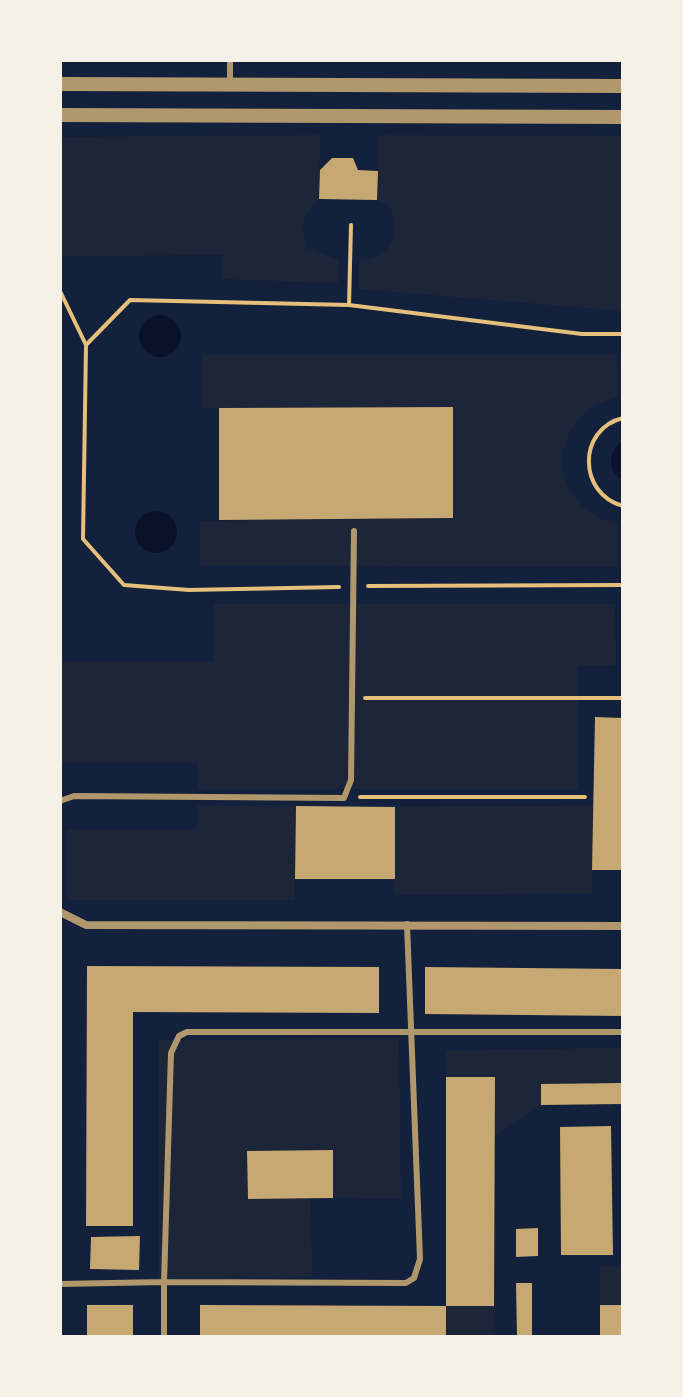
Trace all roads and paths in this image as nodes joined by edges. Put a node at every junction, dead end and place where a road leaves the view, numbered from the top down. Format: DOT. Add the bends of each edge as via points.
graph roads {
  1 [pos="230,60"];
  2 [pos="60,84"];
  3 [pos="230,85"];
  4 [pos="623,86"];
  5 [pos="60,115"];
  6 [pos="623,117"];
  7 [pos="351,225"];
  8 [pos="60,291"];
  9 [pos="349,305"];
  10 [pos="623,334"];
  11 [pos="86,345"];
  12 [pos="623,418"];
  13 [pos="623,506"];
  14 [pos="354,531"];
  15 [pos="623,585"];
  16 [pos="353,587"];
  17 [pos="354,698"];
  18 [pos="623,698"];
  19 [pos="354,797"];
  20 [pos="585,797"];
  21 [pos="60,801"];
  22 [pos="60,912"];
  23 [pos="407,924"];
  24 [pos="623,926"];
  25 [pos="410,1029"];
  26 [pos="623,1032"];
  27 [pos="164,1282"];
  28 [pos="60,1284"];
  29 [pos="164,1337"];
  1 -- 3 [label="lane"];
  2 -- 3 [label="street"];
  3 -- 4 [label="street"];
  5 -- 6 [label="street"];
  7 -- 9 [label="path"];
  8 -- 11 [label="path"];
  9 -- 10 [label="path" via="582,334"];
  9 -- 11 [label="path" via="130,300"];
  11 -- 16 [label="path" via="83,539 124,585 189,590"];
  12 -- 13 [label="path" via="603,428 588,459 599,493"];
  14 -- 16 [label="lane"];
  15 -- 16 [label="path"];
  16 -- 17 [label="lane"];
  17 -- 18 [label="path"];
  17 -- 21 [label="lane" via="351,780 344,798 74,796"];
  19 -- 20 [label="path"];
  22 -- 23 [label="street" via="86,925"];
  23 -- 24 [label="street"];
  23 -- 25 [label="lane"];
  25 -- 26 [label="lane"];
  25 -- 27 [label="lane" via="179,1036 171,1053"];
  25 -- 27 [label="lane" via="420,1259 414,1278 406,1283"];
  27 -- 28 [label="lane"];
  27 -- 29 [label="lane"];
}
